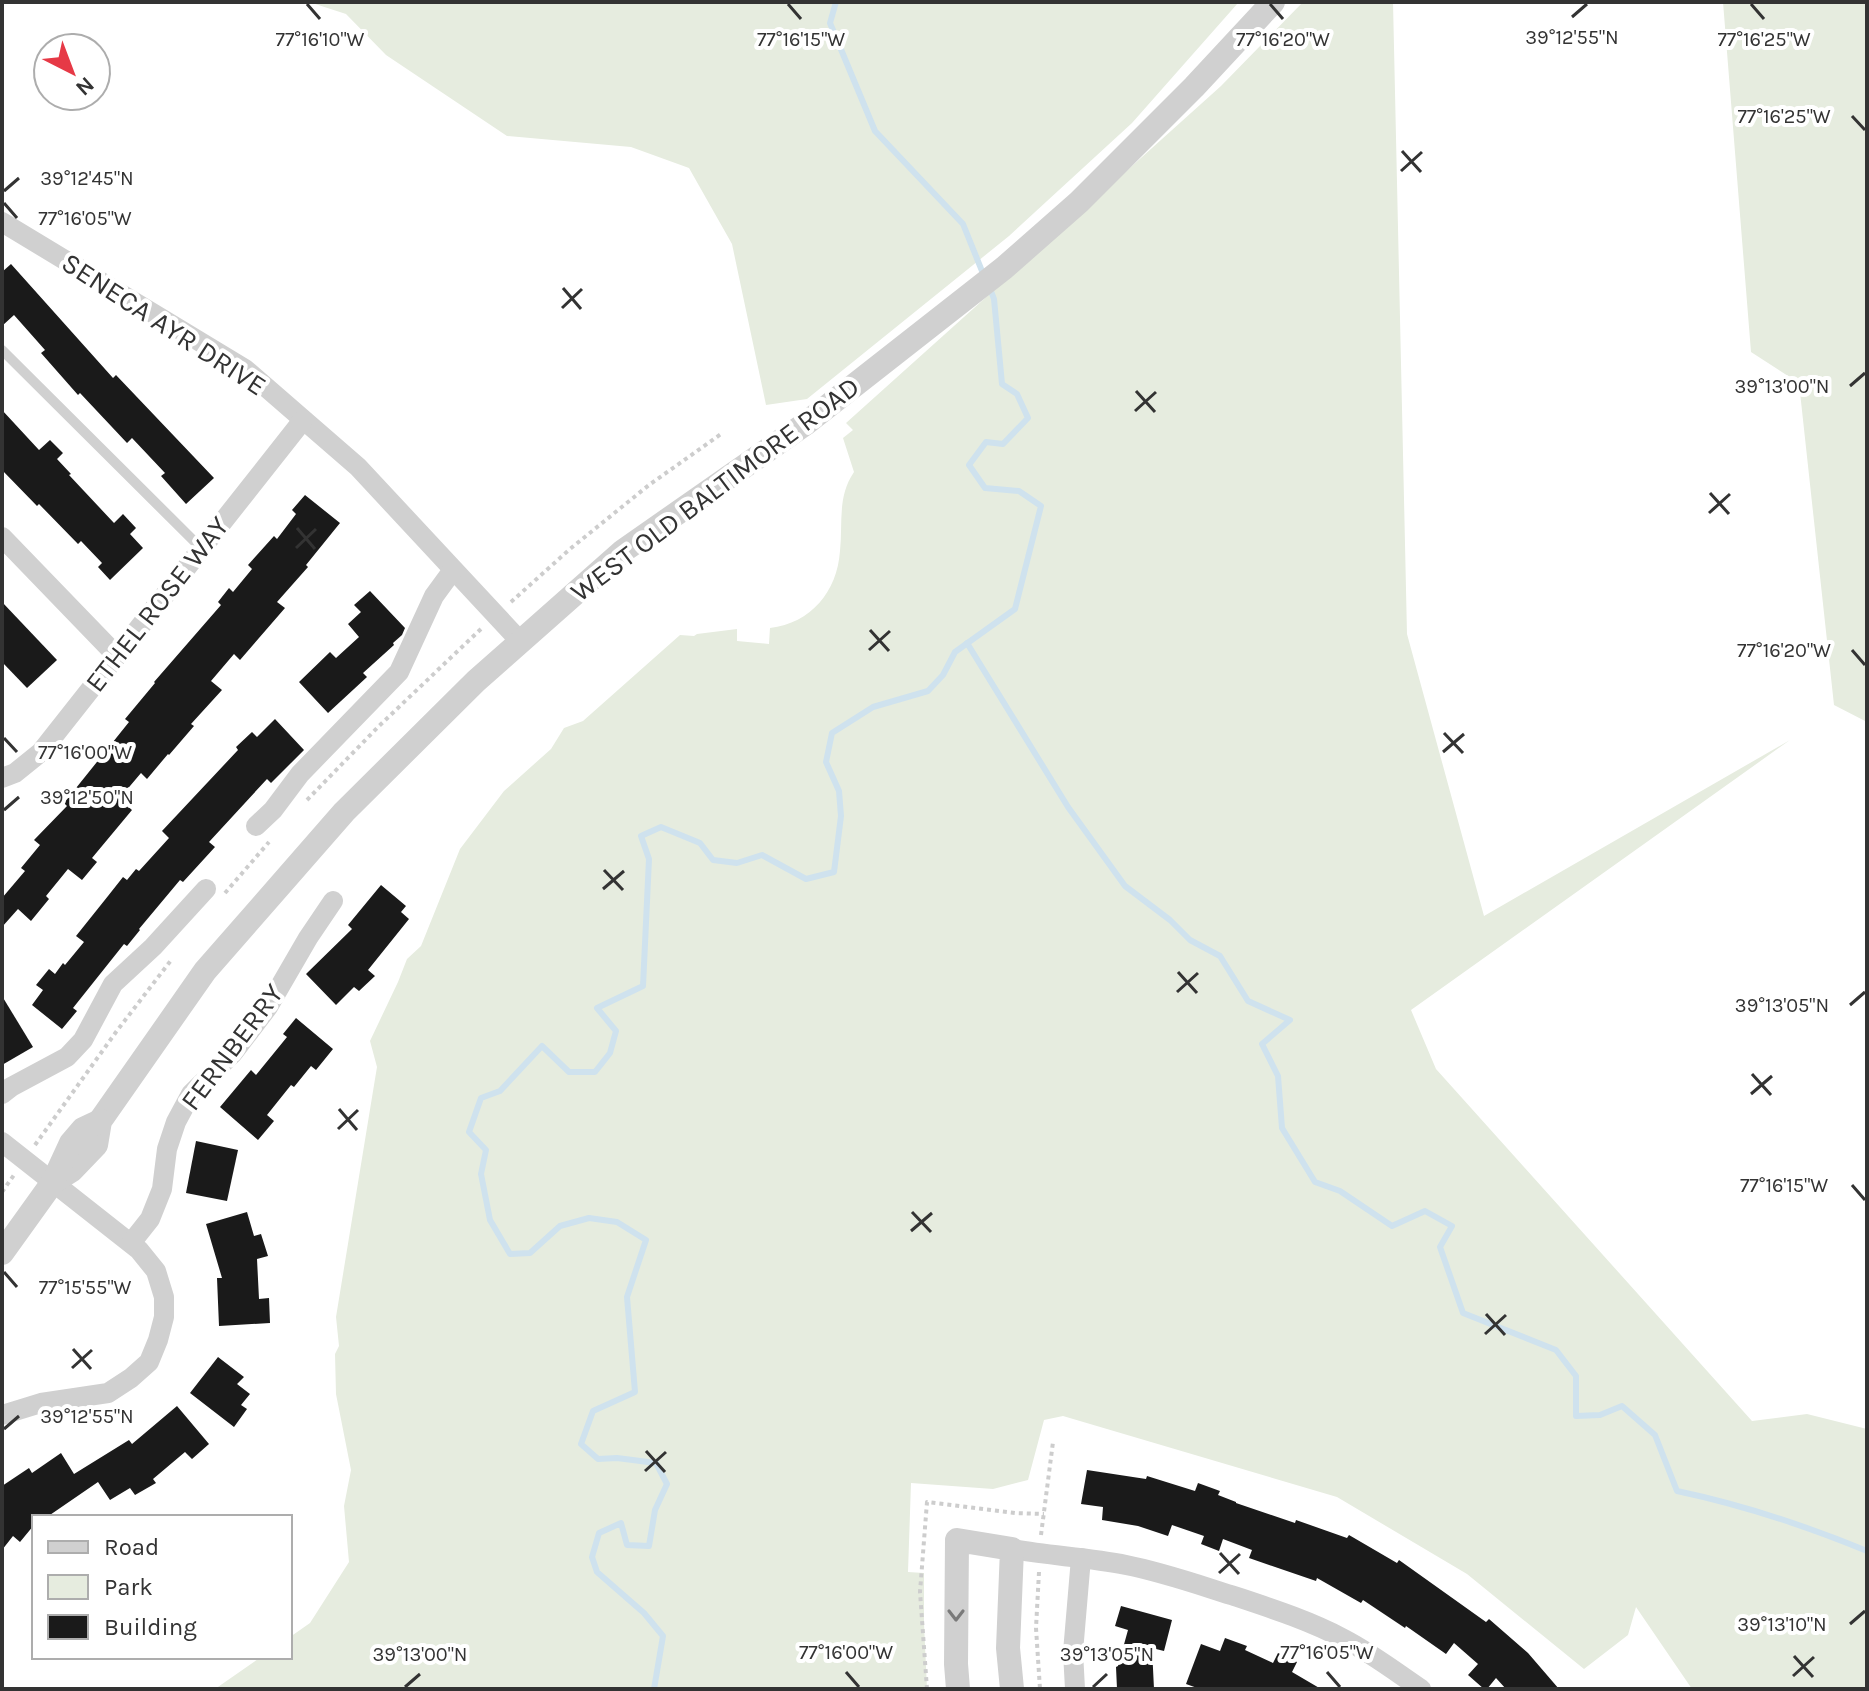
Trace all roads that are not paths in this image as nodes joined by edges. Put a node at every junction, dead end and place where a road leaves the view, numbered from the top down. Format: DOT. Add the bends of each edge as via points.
graph roads {
  1 [pos="1271,3"];
  2 [pos="6,231"];
  3 [pos="2,350"];
  4 [pos="303,420"];
  5 [pos="2,537"];
  6 [pos="201,548"];
  7 [pos="453,570"];
  8 [pos="520,641"];
  9 [pos="117,656"];
  10 [pos="2,778"];
  11 [pos="256,826"];
  12 [pos="206,889"];
  13 [pos="333,901"];
  14 [pos="2,1094"];
  15 [pos="2,1142"];
  16 [pos="53,1182"];
  17 [pos="131,1243"];
  18 [pos="2,1253"];
  19 [pos="2,1415"];
  20 [pos="1012,1549"];
  21 [pos="1081,1558"];
  22 [pos="958,1689"];
  23 [pos="1012,1689"];
  24 [pos="1075,1689"];
  25 [pos="1421,1689"];
  1 -- 8 [label="street, WEST OLD BALTIMORE ROAD" via="1079,202 1004,268 805,424 623,551"];
  2 -- 4 [label="street, SENECA AYR DRIVE" via="245,369"];
  3 -- 6 [label="lane"];
  4 -- 6 [label="street, ETHEL ROSE WAY"];
  4 -- 7 [label="street, SENECA AYR DRIVE" via="358,467"];
  5 -- 9 [label="street"];
  6 -- 9 [label="street, ETHEL ROSE WAY"];
  7 -- 8 [label="street, SENECA AYR DRIVE"];
  7 -- 11 [label="street" via="434,596 399,672"];
  8 -- 16 [label="street, WEST OLD BALTIMORE ROAD" via="344,812 205,971 100,1121 96,1145"];
  9 -- 10 [label="street, ETHEL ROSE WAY" via="41,752"];
  12 -- 14 [label="street" via="113,984 83,1040 67,1057"];
  13 -- 17 [label="street, FERNBERRY" via="268,1007 233,1053 191,1094 171,1135 162,1189 150,1219"];
  15 -- 16 [label="street"];
  16 -- 17 [label="street"];
  16 -- 18 [label="street, WEST OLD BALTIMORE ROAD"];
  17 -- 19 [label="street" via="156,1271 164,1297 164,1317 149,1362 108,1393"];
  20 -- 21 [label="street"];
  20 -- 22 [label="street, one-way" via="957,1540"];
  20 -- 23 [label="street"];
  21 -- 24 [label="street"];
  21 -- 25 [label="street" via="1163,1573 1307,1621"];
}
